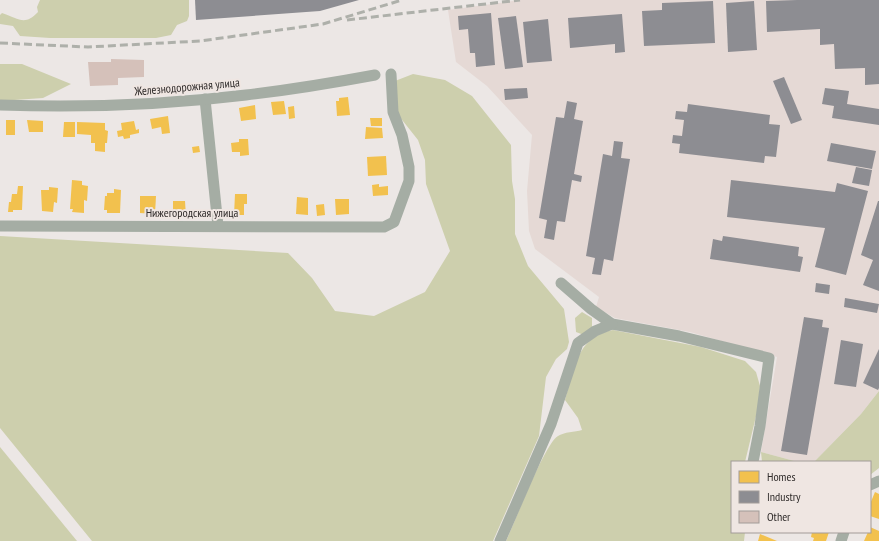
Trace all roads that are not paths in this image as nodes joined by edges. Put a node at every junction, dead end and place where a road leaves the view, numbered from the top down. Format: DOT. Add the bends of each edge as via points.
graph roads {
  1 [pos="391,74"];
  2 [pos="375,75"];
  3 [pos="205,99"];
  4 [pos="0,105"];
  5 [pos="0,226"];
  6 [pos="218,226"];
  7 [pos="561,284"];
  8 [pos="612,324"];
  9 [pos="753,461"];
  10 [pos="500,541"];
  1 -- 6 [label="street, Нижегородская улица" via="393,112 402,135 409,167 409,181 394,222 384,227"];
  2 -- 3 [label="street, Железнодорожная улица" via="300,88"];
  3 -- 4 [label="street, Железнодорожная улица" via="107,106"];
  3 -- 6 [label="street"];
  5 -- 6 [label="street, Нижегородская улица"];
  7 -- 8 [label="street"];
  8 -- 9 [label="street" via="679,336 768,358"];
  8 -- 10 [label="street" via="595,331 578,343 551,424"];
}
